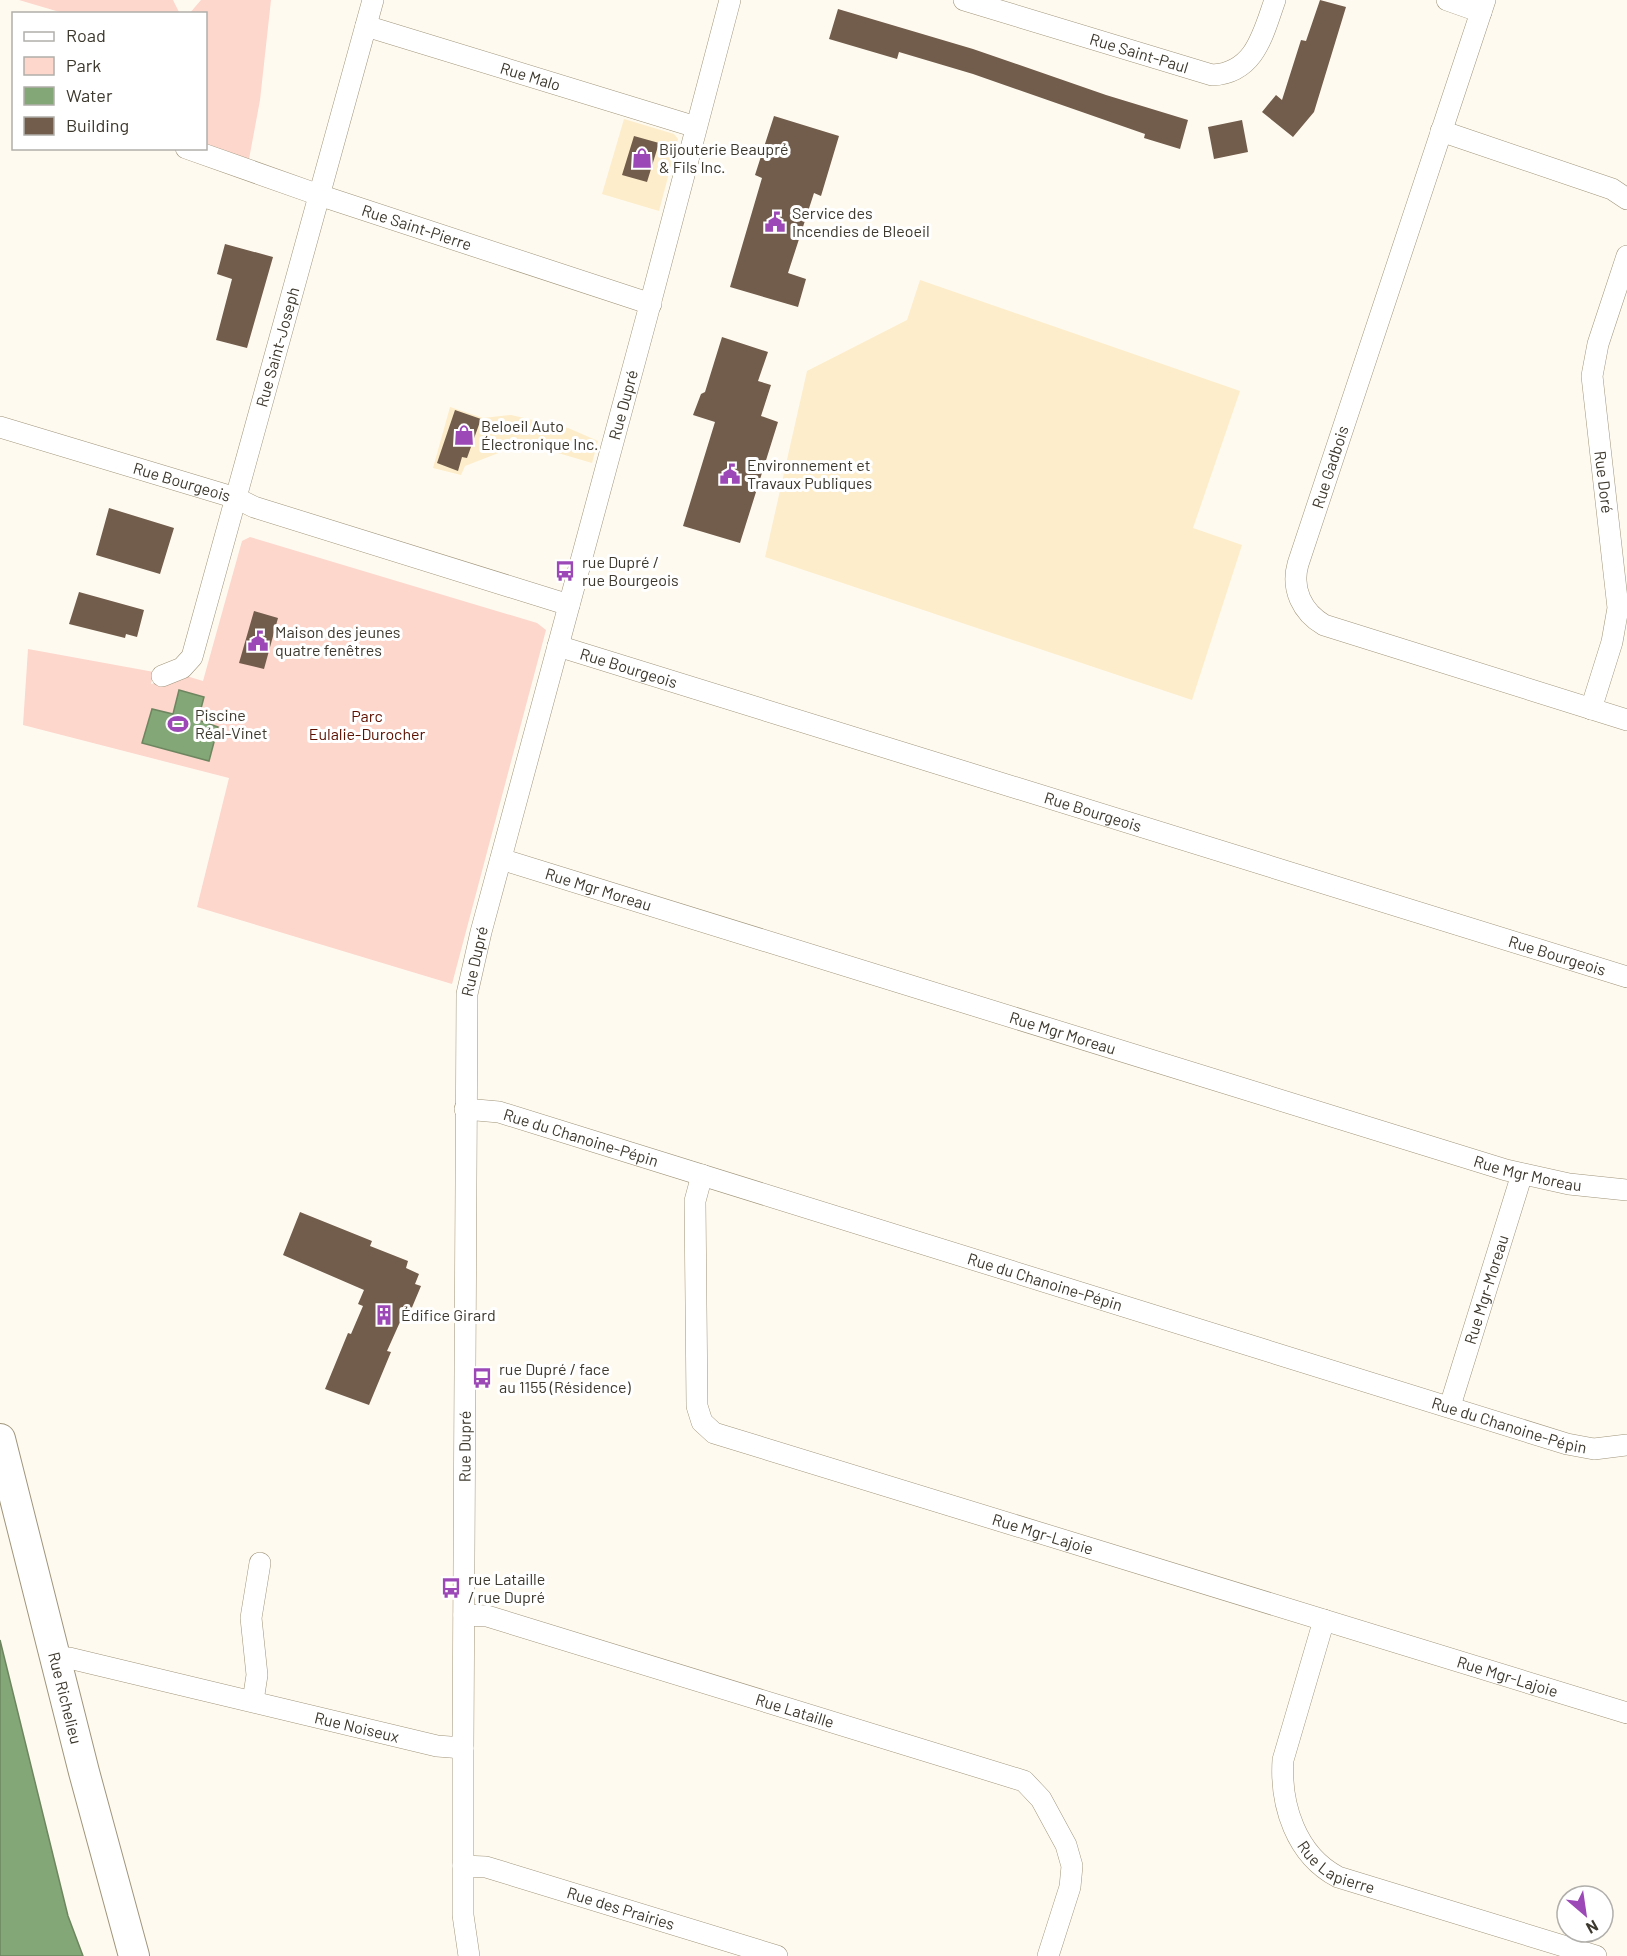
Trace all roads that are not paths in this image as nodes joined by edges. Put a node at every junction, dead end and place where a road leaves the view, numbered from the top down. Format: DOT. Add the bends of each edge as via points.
graph roads {
  1 [pos="373,0"];
  2 [pos="730,0"];
  3 [pos="964,0"];
  4 [pos="1275,0"];
  5 [pos="1447,0"];
  6 [pos="1483,6"];
  7 [pos="366,27"];
  8 [pos="696,128"];
  9 [pos="1441,132"];
  10 [pos="192,150"];
  11 [pos="318,195"];
  12 [pos="1627,199"];
  13 [pos="1627,256"];
  14 [pos="651,304"];
  15 [pos="0,427"];
  16 [pos="236,498"];
  17 [pos="569,605"];
  18 [pos="558,646"];
  19 [pos="162,676"];
  20 [pos="1592,709"];
  21 [pos="1627,720"];
  22 [pos="501,859"];
  23 [pos="1627,976"];
  24 [pos="465,1109"];
  25 [pos="702,1174"];
  26 [pos="1522,1174"];
  27 [pos="1627,1190"];
  28 [pos="1450,1406"];
  29 [pos="0,1439"];
  30 [pos="1627,1445"];
  31 [pos="260,1563"];
  32 [pos="464,1616"];
  33 [pos="1324,1620"];
  34 [pos="56,1659"];
  35 [pos="253,1701"];
  36 [pos="1627,1713"];
  37 [pos="463,1748"];
  38 [pos="463,1866"];
  39 [pos="134,1956"];
  40 [pos="469,1956"];
  41 [pos="777,1956"];
  42 [pos="1048,1956"];
  43 [pos="1596,1956"];
  1 -- 7 [label="street, Rue Saint-Joseph"];
  2 -- 8 [label="street, Rue Dupré"];
  3 -- 4 [label="street, Rue Saint-Paul" via="1212,75 1232,71 1250,59"];
  5 -- 6 [label="street"];
  6 -- 9 [label="street, Rue Gadbois"];
  7 -- 8 [label="street, Rue Malo"];
  7 -- 11 [label="street, Rue Saint-Joseph"];
  8 -- 14 [label="street, Rue Dupré"];
  9 -- 12 [label="street" via="1612,189"];
  9 -- 20 [label="street, Rue Gadbois" via="1298,564 1297,592 1307,612 1324,625"];
  10 -- 11 [label="street, Rue Saint-Pierre"];
  11 -- 14 [label="street, Rue Saint-Pierre"];
  11 -- 16 [label="street, Rue Saint-Joseph"];
  13 -- 20 [label="street, Rue Doré" via="1598,344 1592,376 1617,608 1612,642"];
  14 -- 17 [label="street, Rue Dupré"];
  15 -- 16 [label="street, Rue Bourgeois"];
  16 -- 17 [label="street, Rue Bourgeois" via="254,507"];
  16 -- 19 [label="street, Rue Saint-Joseph" via="192,657 182,668"];
  17 -- 18 [label="street, Rue Dupré"];
  18 -- 22 [label="street, Rue Dupré"];
  18 -- 23 [label="street, Rue Bourgeois"];
  20 -- 21 [label="street, Rue Gadbois"];
  22 -- 24 [label="street, Rue Dupré" via="467,994"];
  22 -- 26 [label="street, Rue Mgr Moreau"];
  24 -- 25 [label="street, Rue du Chanoine-Pépin" via="499,1112"];
  24 -- 32 [label="street, Rue Dupré"];
  25 -- 28 [label="street, Rue du Chanoine-Pépin"];
  25 -- 33 [label="street, Rue Mgr-Lajoie" via="695,1201 697,1406 699,1417 709,1430"];
  26 -- 27 [label="street, Rue Mgr Moreau"];
  26 -- 28 [label="street, Rue Mgr-Moreau"];
  28 -- 30 [label="street, Rue du Chanoine-Pépin" via="1576,1446 1594,1449"];
  29 -- 34 [label="main road, Rue Richelieu"];
  31 -- 35 [label="street" via="251,1618 257,1675"];
  32 -- 37 [label="street, Rue Dupré"];
  32 -- 42 [label="street, Rue Lataille" via="487,1616 1018,1778 1041,1799 1069,1852 1072,1873"];
  33 -- 36 [label="street, Rue Mgr-Lajoie"];
  33 -- 43 [label="street, Rue Lapierre" via="1283,1760 1286,1804 1310,1856 1338,1877"];
  34 -- 35 [label="street, Rue Noiseux" via="69,1658"];
  34 -- 39 [label="main road, Rue Richelieu"];
  35 -- 37 [label="street, Rue Noiseux" via="437,1746"];
  37 -- 38 [label="street, Rue Dupré"];
  38 -- 40 [label="street, Rue Dupré"];
  38 -- 41 [label="street, Rue des Prairies" via="486,1867"];
}
